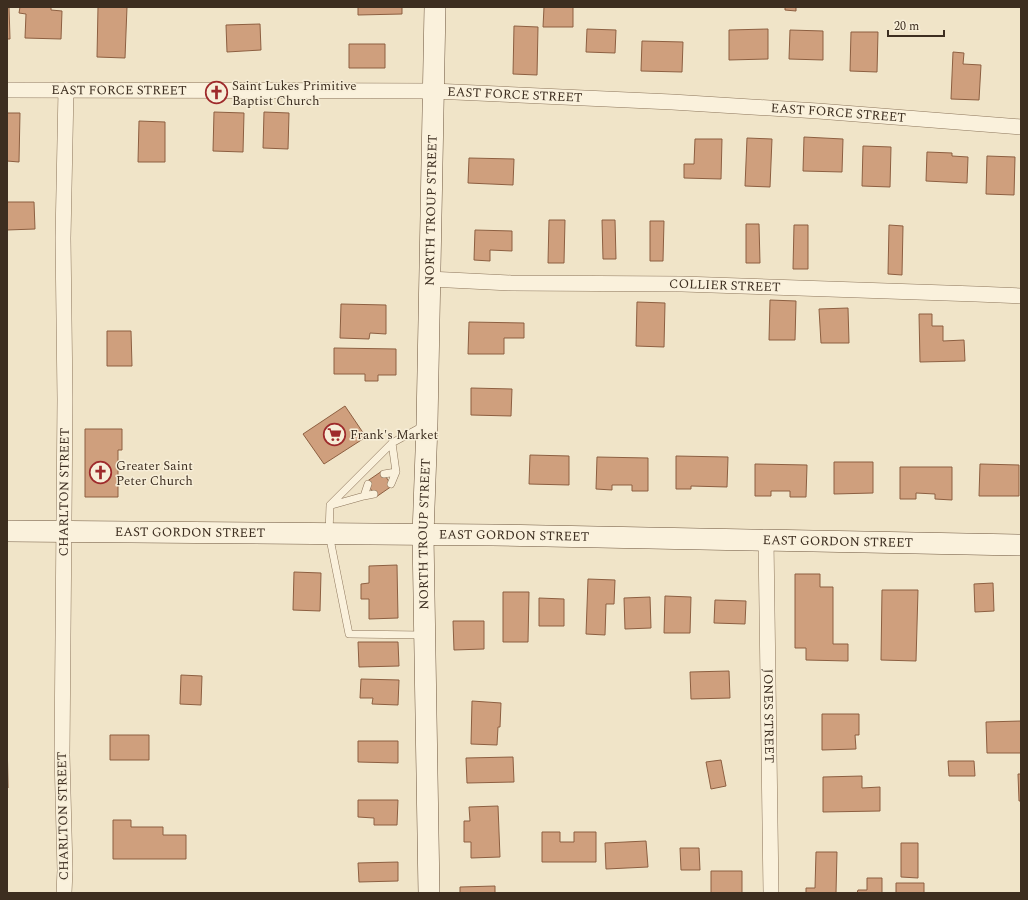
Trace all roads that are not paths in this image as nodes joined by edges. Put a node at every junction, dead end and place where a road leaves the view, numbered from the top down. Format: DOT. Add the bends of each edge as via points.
graph roads {
  1 [pos="435,7"];
  2 [pos="7,90"];
  3 [pos="66,90"];
  4 [pos="433,91"];
  5 [pos="1021,127"];
  6 [pos="429,280"];
  7 [pos="1021,296"];
  8 [pos="427,424"];
  9 [pos="392,443"];
  10 [pos="396,472"];
  11 [pos="384,474"];
  12 [pos="368,484"];
  13 [pos="391,484"];
  14 [pos="374,494"];
  15 [pos="364,496"];
  16 [pos="330,505"];
  17 [pos="7,531"];
  18 [pos="63,532"];
  19 [pos="329,534"];
  20 [pos="423,534"];
  21 [pos="766,540"];
  22 [pos="1021,545"];
  23 [pos="425,635"];
  24 [pos="64,893"];
  25 [pos="429,893"];
  26 [pos="771,893"];
  1 -- 4 [label="street, NORTH TROUP STREET"];
  2 -- 3 [label="street, EAST FORCE STREET"];
  3 -- 4 [label="street, EAST FORCE STREET"];
  3 -- 18 [label="street, CHARLTON STREET"];
  4 -- 5 [label="street, EAST FORCE STREET" via="811,110"];
  4 -- 6 [label="street, NORTH TROUP STREET"];
  6 -- 7 [label="street, COLLIER STREET" via="682,284"];
  6 -- 8 [label="street, NORTH TROUP STREET"];
  8 -- 9 [label="lane"];
  8 -- 20 [label="street, NORTH TROUP STREET"];
  9 -- 10 [label="lane"];
  9 -- 16 [label="lane"];
  10 -- 11 [label="lane"];
  10 -- 13 [label="lane"];
  12 -- 15 [label="lane"];
  14 -- 15 [label="lane"];
  15 -- 16 [label="lane"];
  16 -- 19 [label="lane"];
  17 -- 18 [label="street, EAST GORDON STREET"];
  18 -- 19 [label="street, EAST GORDON STREET"];
  18 -- 24 [label="street, CHARLTON STREET"];
  19 -- 20 [label="street, EAST GORDON STREET"];
  19 -- 23 [label="lane" via="349,634"];
  20 -- 21 [label="street, EAST GORDON STREET"];
  20 -- 23 [label="street, NORTH TROUP STREET"];
  21 -- 22 [label="street, EAST GORDON STREET"];
  21 -- 26 [label="street, JONES STREET"];
  23 -- 25 [label="street, NORTH TROUP STREET"];
}
